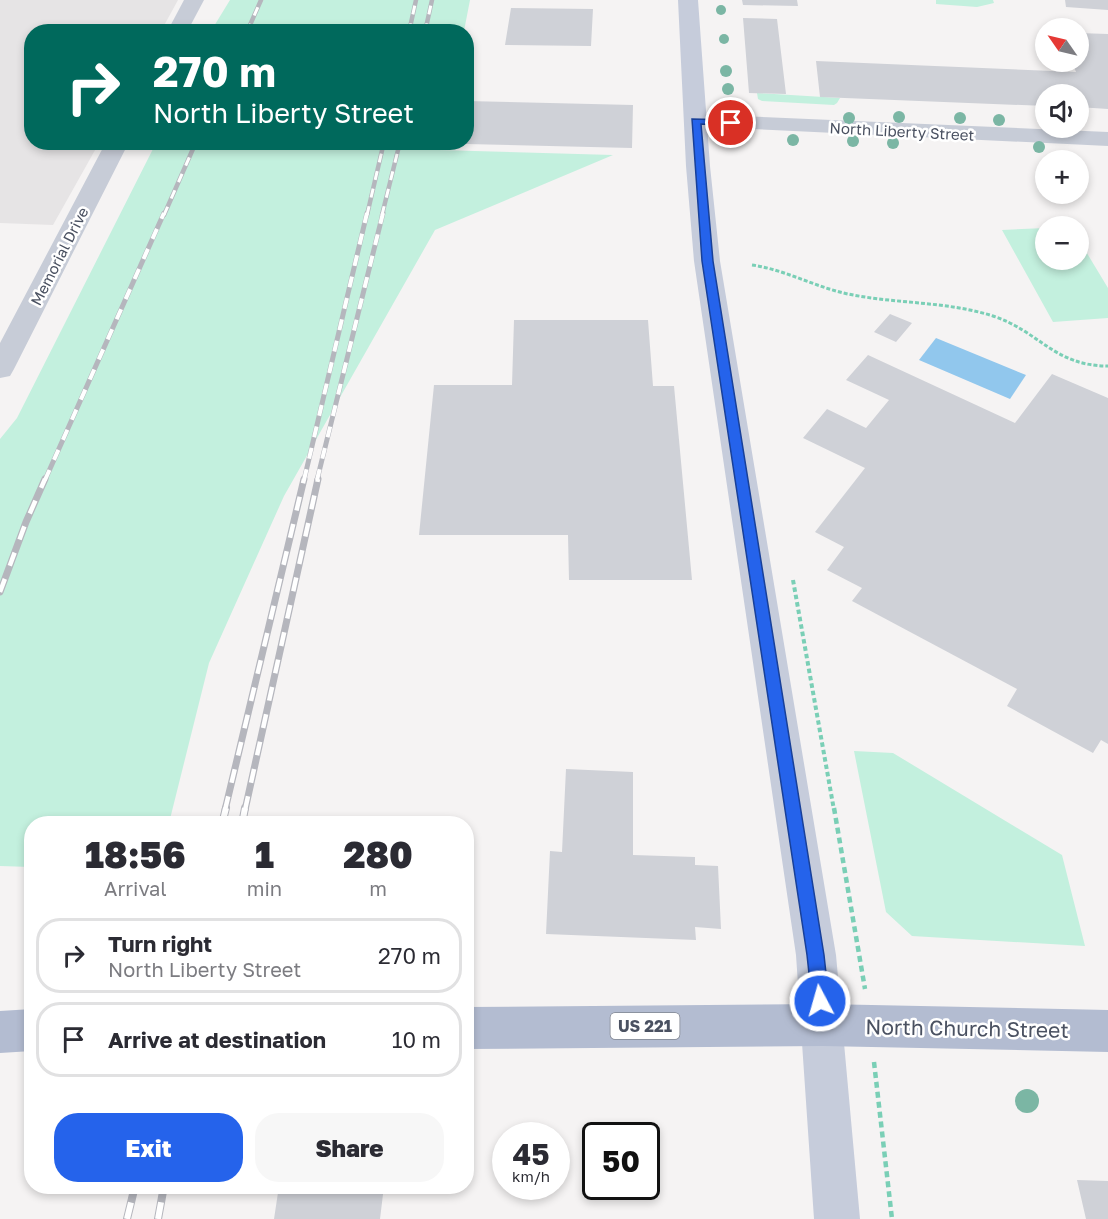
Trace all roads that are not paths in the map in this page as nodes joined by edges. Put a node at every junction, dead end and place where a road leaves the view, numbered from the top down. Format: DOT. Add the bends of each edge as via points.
graph roads {
  1 [pos="194,0"];
  2 [pos="688,0"];
  3 [pos="181,24"];
  4 [pos="696,121"];
  5 [pos="1108,139"];
  6 [pos="114,150"];
  7 [pos="0,369"];
  8 [pos="823,1025"];
  9 [pos="474,1028"];
  10 [pos="1108,1031"];
  11 [pos="837,1219"];
  1 -- 3 [label="street"];
  2 -- 4 [label="main road"];
  4 -- 5 [label="street, North Liberty Street"];
  4 -- 8 [label="main road" via="708,261 816,955"];
  6 -- 7 [label="street, Memorial Drive"];
  8 -- 9 [label="main road, North Church Street / US 221"];
  8 -- 10 [label="main road, North Church Street / US 221"];
  8 -- 11 [label="main road"];
}
